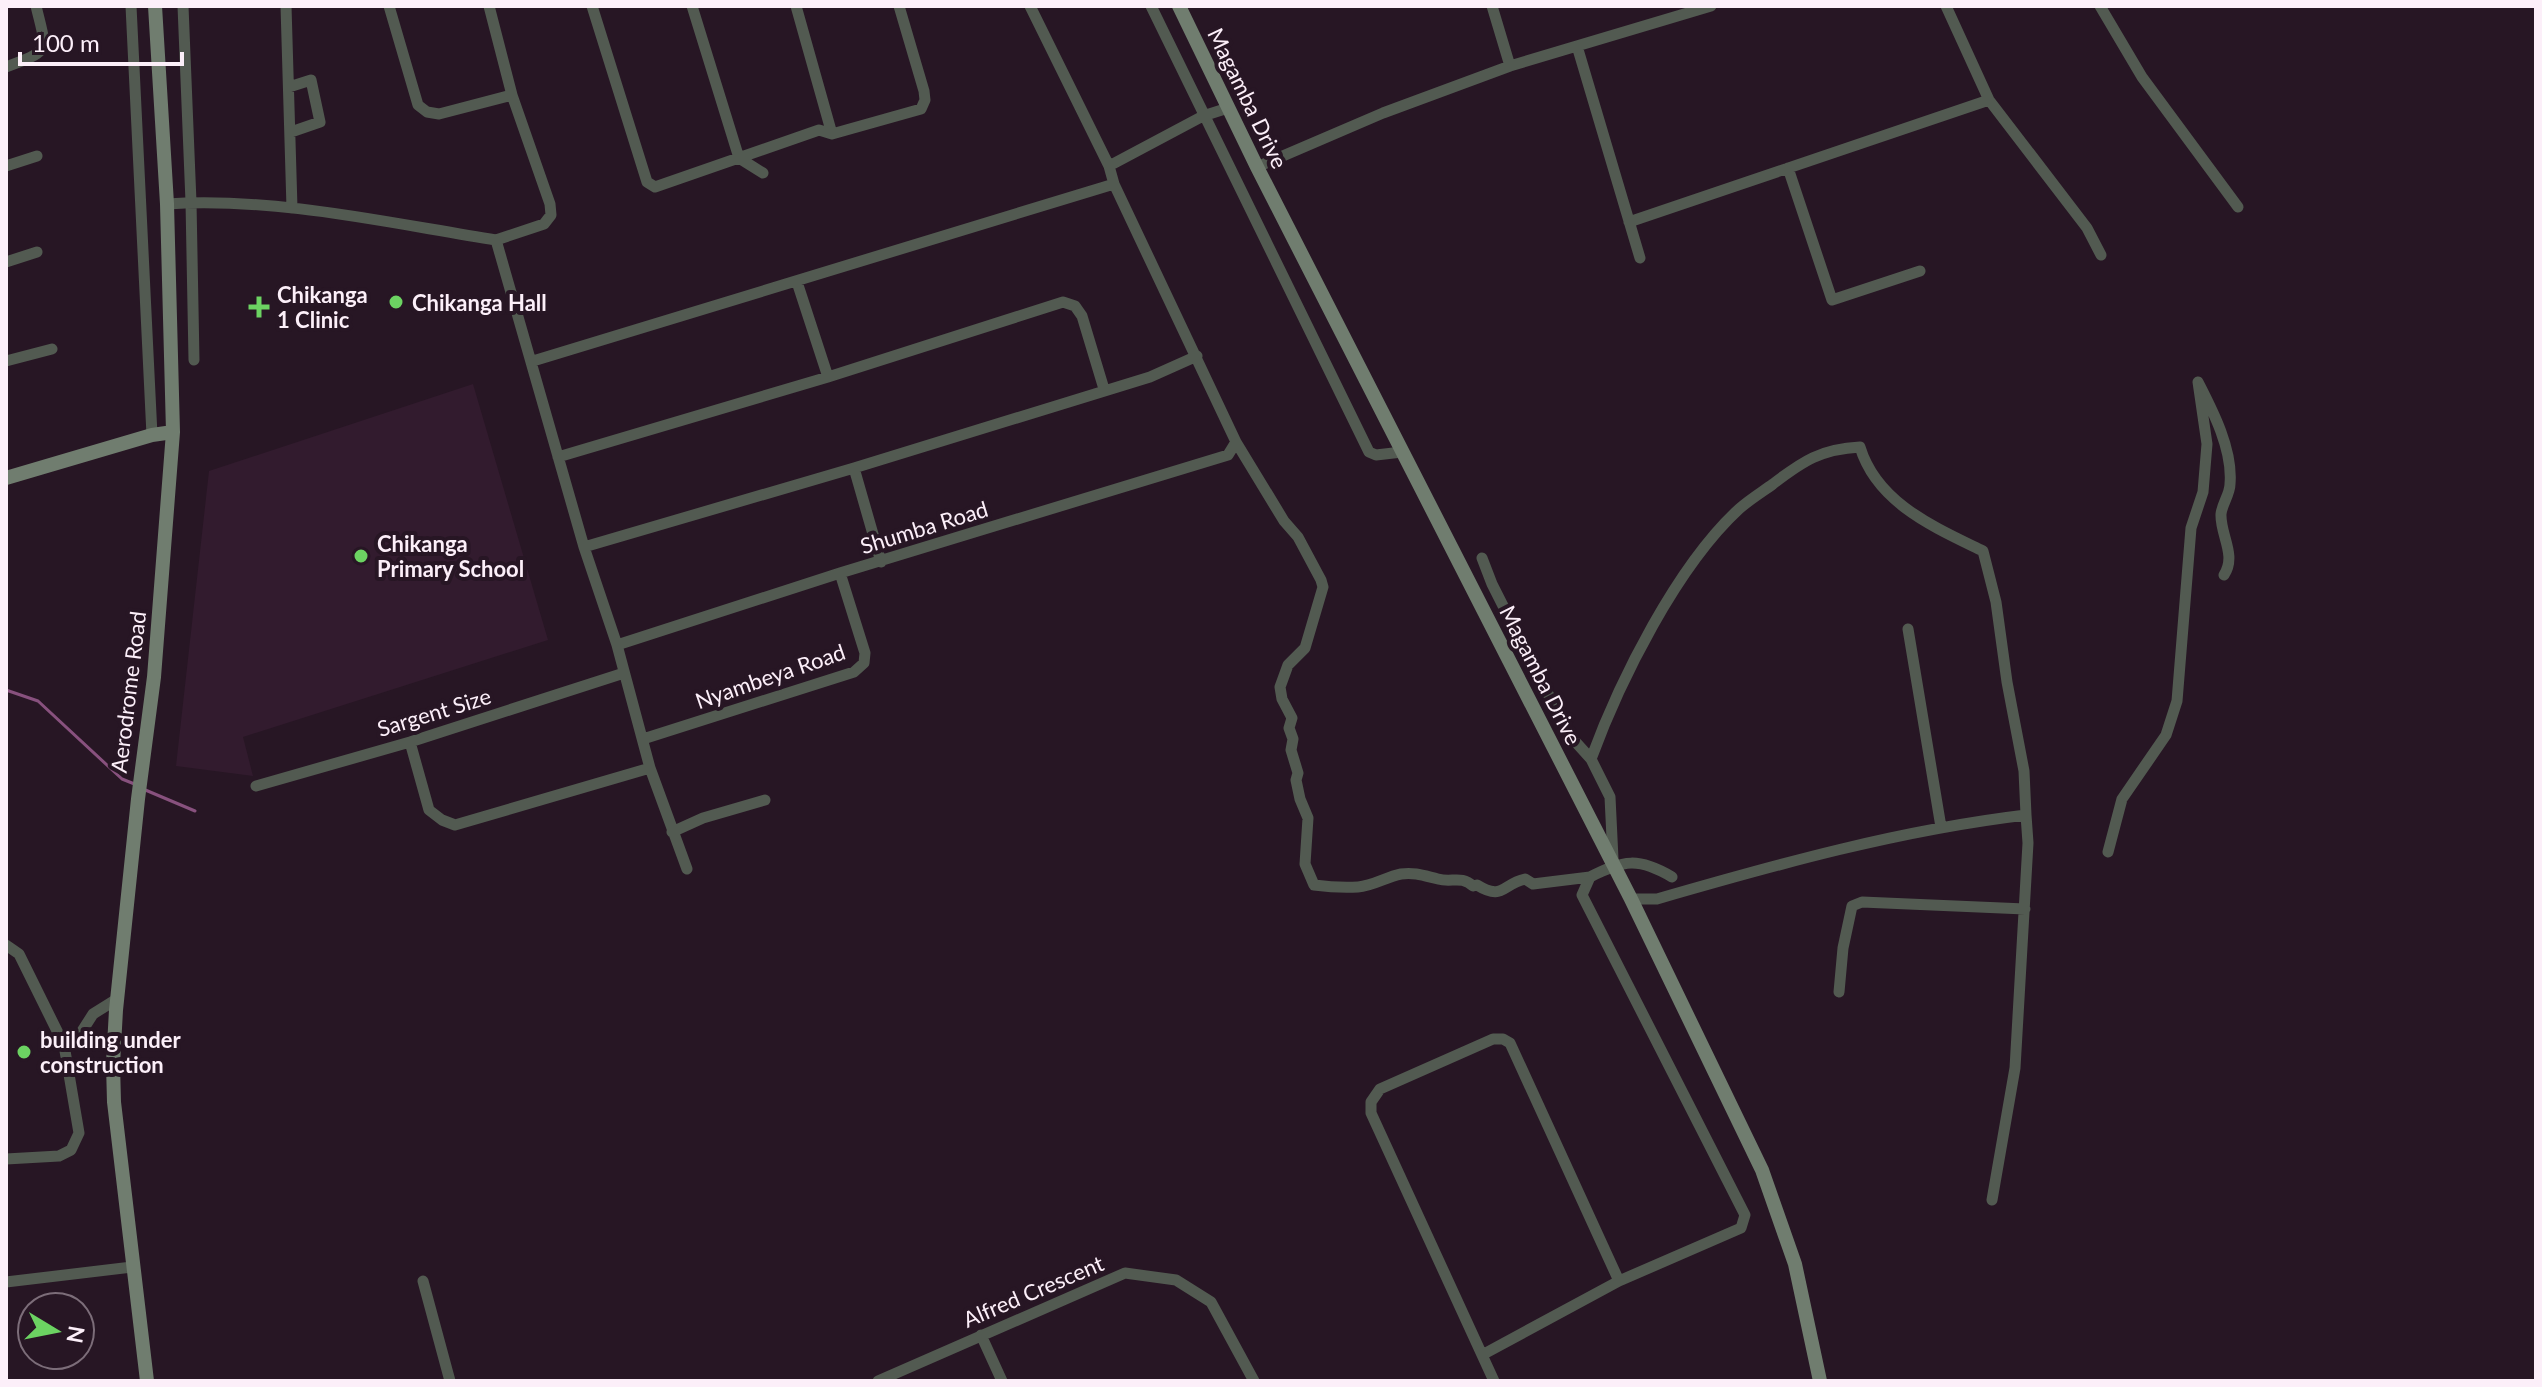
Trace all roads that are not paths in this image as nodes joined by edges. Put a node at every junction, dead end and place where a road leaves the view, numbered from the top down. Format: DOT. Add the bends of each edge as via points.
graph roads {
  1 [pos="36,6"];
  2 [pos="131,6"];
  3 [pos="155,6"];
  4 [pos="183,6"];
  5 [pos="286,6"];
  6 [pos="389,6"];
  7 [pos="489,6"];
  8 [pos="592,6"];
  9 [pos="692,6"];
  10 [pos="796,6"];
  11 [pos="899,6"];
  12 [pos="1030,6"];
  13 [pos="1151,6"];
  14 [pos="1179,6"];
  15 [pos="1492,6"];
  16 [pos="1711,6"];
  17 [pos="1946,6"];
  18 [pos="2100,6"];
  19 [pos="1577,46"];
  20 [pos="1510,66"];
  21 [pos="6,67"];
  22 [pos="289,87"];
  23 [pos="512,95"];
  24 [pos="1989,100"];
  25 [pos="1228,108"];
  26 [pos="1203,116"];
  27 [pos="291,132"];
  28 [pos="832,134"];
  29 [pos="37,156"];
  30 [pos="739,158"];
  31 [pos="6,166"];
  32 [pos="1109,166"];
  33 [pos="1257,167"];
  34 [pos="1788,168"];
  35 [pos="763,173"];
  36 [pos="1114,184"];
  37 [pos="191,202"];
  38 [pos="167,204"];
  39 [pos="2238,207"];
  40 [pos="292,208"];
  41 [pos="1629,222"];
  42 [pos="496,240"];
  43 [pos="37,252"];
  44 [pos="2101,255"];
  45 [pos="1640,258"];
  46 [pos="6,262"];
  47 [pos="1920,271"];
  48 [pos="797,282"];
  49 [pos="52,349"];
  50 [pos="1197,356"];
  51 [pos="194,360"];
  52 [pos="6,361"];
  53 [pos="533,361"];
  54 [pos="828,377"];
  55 [pos="1104,389"];
  56 [pos="173,432"];
  57 [pos="152,435"];
  58 [pos="1236,442"];
  59 [pos="1402,452"];
  60 [pos="558,457"];
  61 [pos="854,468"];
  62 [pos="6,478"];
  63 [pos="584,547"];
  64 [pos="1482,558"];
  65 [pos="881,562"];
  66 [pos="840,573"];
  67 [pos="2224,575"];
  68 [pos="1908,629"];
  69 [pos="617,645"];
  70 [pos="624,673"];
  71 [pos="643,739"];
  72 [pos="410,742"];
  73 [pos="1591,759"];
  74 [pos="650,768"];
  75 [pos="256,786"];
  76 [pos="765,800"];
  77 [pos="2026,815"];
  78 [pos="1941,827"];
  79 [pos="672,832"];
  80 [pos="2108,852"];
  81 [pos="1613,865"];
  82 [pos="687,869"];
  83 [pos="1590,877"];
  84 [pos="1672,877"];
  85 [pos="1631,899"];
  86 [pos="2025,909"];
  87 [pos="6,945"];
  88 [pos="1839,992"];
  89 [pos="117,999"];
  90 [pos="64,1045"];
  91 [pos="6,1159"];
  92 [pos="1992,1200"];
  93 [pos="132,1267"];
  94 [pos="423,1281"];
  95 [pos="1619,1281"];
  96 [pos="6,1282"];
  97 [pos="981,1335"];
  98 [pos="1482,1355"];
  99 [pos="147,1381"];
  100 [pos="450,1381"];
  101 [pos="878,1381"];
  102 [pos="1002,1381"];
  103 [pos="1254,1381"];
  104 [pos="1494,1381"];
  105 [pos="1820,1381"];
  1 -- 21 [label="street" via="42,51"];
  2 -- 57 [label="street"];
  3 -- 38 [label="street, Aerodrome Road"];
  4 -- 37 [label="street"];
  5 -- 22 [label="street"];
  6 -- 23 [label="street" via="418,105 427,112 439,114"];
  7 -- 23 [label="street"];
  8 -- 30 [label="street" via="647,182 664,186"];
  9 -- 30 [label="street"];
  10 -- 28 [label="street"];
  11 -- 28 [label="street" via="924,91 921,109"];
  12 -- 32 [label="street"];
  13 -- 26 [label="street"];
  14 -- 25 [label="street, Magamba Drive"];
  15 -- 20 [label="street"];
  16 -- 19 [label="street"];
  17 -- 24 [label="street"];
  18 -- 39 [label="street" via="2142,77"];
  19 -- 20 [label="street"];
  19 -- 41 [label="street"];
  20 -- 33 [label="street"];
  22 -- 27 [label="street"];
  22 -- 27 [label="street" via="311,80 320,122"];
  23 -- 42 [label="street" via="551,215 544,224"];
  24 -- 34 [label="street"];
  24 -- 44 [label="street" via="2087,228"];
  25 -- 26 [label="street"];
  25 -- 33 [label="street, Magamba Drive"];
  26 -- 32 [label="street"];
  26 -- 59 [label="street" via="1369,452"];
  27 -- 40 [label="street"];
  28 -- 30 [label="street" via="819,130"];
  29 -- 31 [label="street"];
  30 -- 35 [label="street"];
  32 -- 36 [label="street"];
  33 -- 59 [label="street, Magamba Drive"];
  34 -- 41 [label="street"];
  34 -- 47 [label="street" via="1832,300"];
  36 -- 48 [label="street"];
  36 -- 50 [label="street"];
  37 -- 38 [label="street"];
  37 -- 40 [label="street"];
  37 -- 51 [label="street"];
  38 -- 56 [label="street, Aerodrome Road"];
  40 -- 42 [label="street"];
  41 -- 45 [label="street"];
  42 -- 53 [label="street"];
  43 -- 46 [label="street"];
  48 -- 53 [label="street"];
  48 -- 54 [label="street"];
  49 -- 52 [label="street"];
  50 -- 55 [label="street" via="1150,377"];
  50 -- 58 [label="street"];
  53 -- 60 [label="street"];
  54 -- 55 [label="street" via="1063,302 1082,316"];
  54 -- 60 [label="street"];
  55 -- 61 [label="street"];
  56 -- 57 [label="street"];
  56 -- 89 [label="street, Aerodrome Road" via="154,677"];
  57 -- 62 [label="street"];
  58 -- 65 [label="street, Shumba Road" via="1228,455"];
  58 -- 83 [label="street" via="1312,559 1323,587 1305,648 1288,665 1280,687 1292,718 1291,750 1308,818 1305,864 1314,885 1359,887 1417,873 1441,881 1466,880 1498,893 1525,879 1533,884"];
  59 -- 81 [label="street, Magamba Drive"];
  60 -- 63 [label="street"];
  61 -- 63 [label="street"];
  61 -- 65 [label="street"];
  63 -- 69 [label="street"];
  64 -- 73 [label="street" via="1541,681 1572,738"];
  65 -- 66 [label="street, Shumba Road"];
  66 -- 69 [label="street, Shumba Road"];
  66 -- 71 [label="street, Nyambeya Road" via="865,653 864,663 854,672"];
  67 -- 80 [label="street" via="2229,556 2221,515 2231,484 2213,410 2198,382 2207,444 2203,492 2191,528 2177,701 2166,735 2122,799"];
  68 -- 78 [label="street"];
  69 -- 70 [label="street"];
  70 -- 71 [label="street"];
  70 -- 72 [label="street, Sargent Size"];
  71 -- 74 [label="street"];
  72 -- 74 [label="street" via="429,810 455,825"];
  72 -- 75 [label="street, Sargent Size"];
  73 -- 77 [label="street" via="1610,708 1690,565 1738,510 1805,459 1860,447 1865,464 1886,492 1923,522 1983,551 2024,771"];
  73 -- 81 [label="street" via="1610,797"];
  74 -- 79 [label="street"];
  76 -- 79 [label="street"];
  77 -- 78 [label="street"];
  77 -- 86 [label="street"];
  78 -- 85 [label="street" via="1813,854 1657,899"];
  79 -- 82 [label="street"];
  81 -- 83 [label="street"];
  81 -- 84 [label="street" via="1642,863"];
  81 -- 85 [label="street, Magamba Drive"];
  83 -- 95 [label="street" via="1582,895 1745,1215 1741,1228"];
  85 -- 105 [label="street, Magamba Drive" via="1762,1170 1795,1264"];
  86 -- 88 [label="street" via="1862,902 1852,906"];
  86 -- 92 [label="street" via="2015,1068"];
  87 -- 90 [label="street" via="19,954"];
  89 -- 90 [label="street" via="93,1014 77,1039"];
  89 -- 93 [label="street, Aerodrome Road" via="114,1102"];
  90 -- 91 [label="street" via="79,1133 71,1150 59,1156"];
  93 -- 96 [label="street"];
  93 -- 99 [label="street, Aerodrome Road"];
  94 -- 100 [label="street"];
  95 -- 98 [label="street"];
  95 -- 98 [label="street" via="1510,1043 1493,1039 1380,1089 1371,1113"];
  97 -- 101 [label="street, Alfred Crescent"];
  97 -- 102 [label="street"];
  97 -- 103 [label="street, Alfred Crescent" via="1125,1273 1176,1280 1211,1302"];
  98 -- 104 [label="street"];
}
